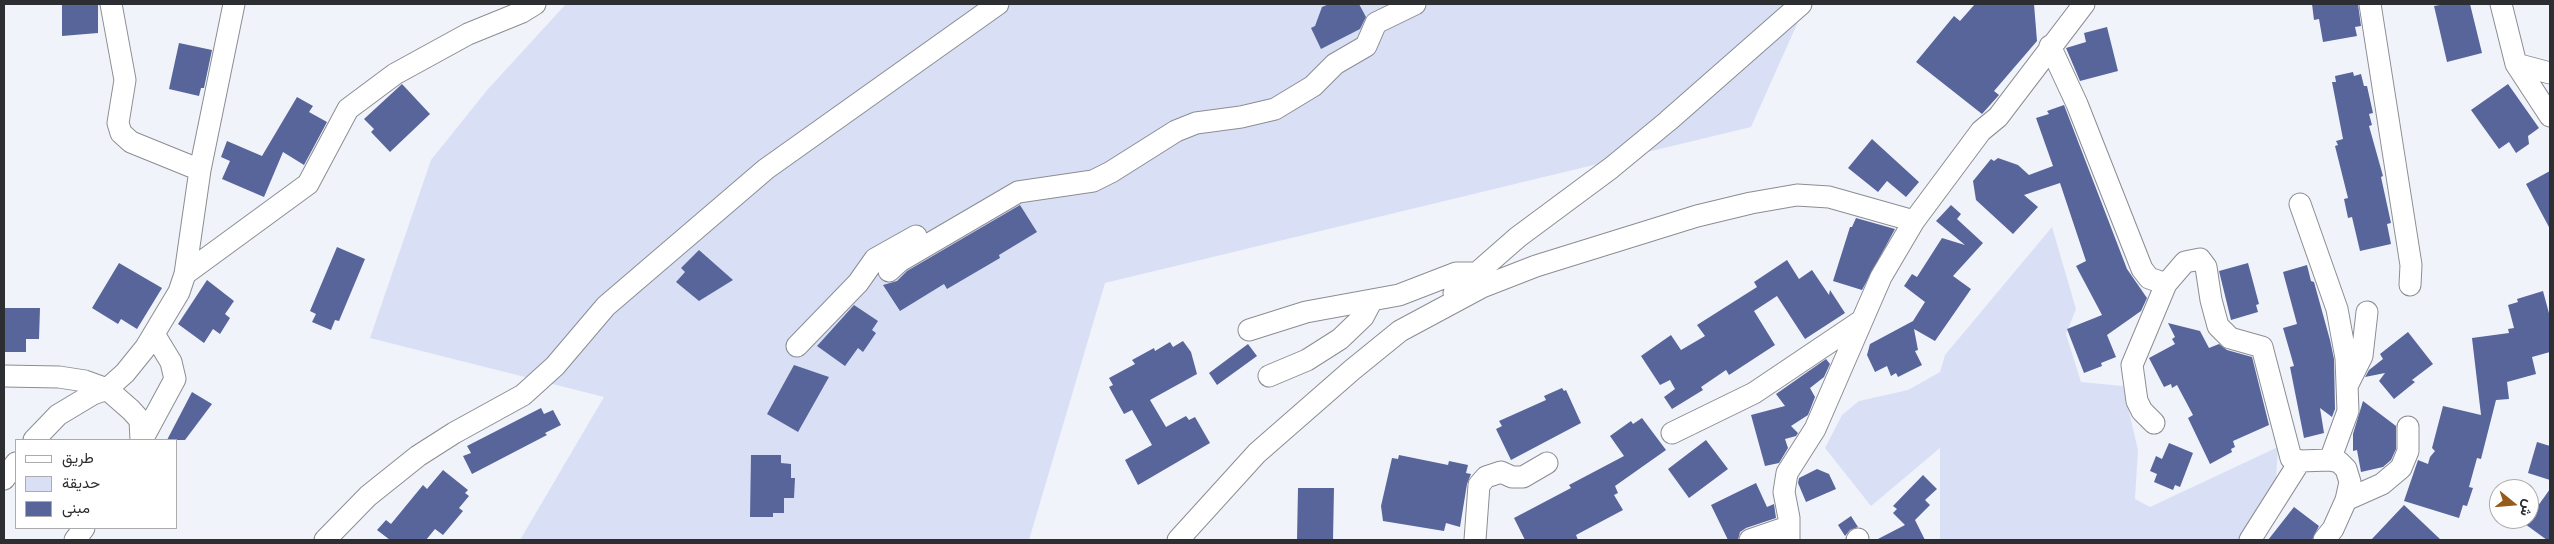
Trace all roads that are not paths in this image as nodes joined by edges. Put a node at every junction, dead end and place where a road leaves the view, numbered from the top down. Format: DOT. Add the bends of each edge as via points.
graph roads {
  1 [pos="111,4"];
  2 [pos="234,4"];
  3 [pos="535,4"];
  4 [pos="998,4"];
  5 [pos="1415,4"];
  6 [pos="1801,4"];
  7 [pos="2084,4"];
  8 [pos="2370,4"];
  9 [pos="2501,4"];
  10 [pos="2050,46"];
  11 [pos="2516,64"];
  12 [pos="2550,73"];
  13 [pos="2550,116"];
  14 [pos="200,170"];
  15 [pos="996,202"];
  16 [pos="2300,204"];
  17 [pos="1914,221"];
  18 [pos="889,271"];
  19 [pos="1476,273"];
  20 [pos="184,274"];
  21 [pos="2166,284"];
  22 [pos="2410,285"];
  23 [pos="1372,300"];
  24 [pos="1432,312"];
  25 [pos="2367,312"];
  26 [pos="1861,320"];
  27 [pos="1249,330"];
  28 [pos="154,334"];
  29 [pos="797,346"];
  30 [pos="4,376"];
  31 [pos="1269,376"];
  32 [pos="2348,384"];
  33 [pos="107,389"];
  34 [pos="2154,423"];
  35 [pos="2408,427"];
  36 [pos="1672,433"];
  37 [pos="35,439"];
  38 [pos="142,439"];
  39 [pos="143,439"];
  40 [pos="2330,460"];
  41 [pos="2300,461"];
  42 [pos="1547,463"];
  43 [pos="15,464"];
  44 [pos="4,479"];
  45 [pos="2346,500"];
  46 [pos="83,529"];
  47 [pos="1788,534"];
  48 [pos="75,540"];
  49 [pos="325,540"];
  50 [pos="1178,540"];
  51 [pos="1475,540"];
  52 [pos="1750,540"];
  53 [pos="2250,540"];
  54 [pos="2324,540"];
  1 -- 14 [label="street" via="125,80 118,123 121,134 131,142"];
  2 -- 14 [label="street"];
  3 -- 20 [label="street" via="468,34 395,74 348,109 308,184"];
  4 -- 49 [label="street" via="766,169 606,306 556,366 523,395 418,456 368,496"];
  5 -- 15 [label="street" via="1376,23 1366,46 1335,64 1313,86 1275,109 1196,123 1176,131 1093,181 1018,192"];
  6 -- 19 [label="street" via="1668,121"];
  7 -- 10 [label="street"];
  8 -- 22 [label="street" via="2411,264"];
  9 -- 11 [label="street"];
  10 -- 17 [label="street" via="1998,117 1981,131"];
  10 -- 21 [label="street" via="2077,104 2142,269 2149,278"];
  11 -- 12 [label="street"];
  11 -- 13 [label="street"];
  14 -- 20 [label="street"];
  15 -- 18 [label="street"];
  15 -- 29 [label="street" via="946,221 875,259 858,283"];
  16 -- 32 [label="street" via="2337,309"];
  17 -- 24 [label="street" via="1829,197 1797,194 1759,201 1696,216 1536,266"];
  17 -- 26 [label="street" via="1881,277"];
  19 -- 23 [label="street" via="1456,273 1399,296"];
  19 -- 24 [label="street"];
  20 -- 28 [label="street" via="179,292"];
  21 -- 34 [label="street" via="2132,365 2137,401"];
  21 -- 41 [label="street" via="2185,262 2200,259 2206,268 2218,326 2230,338 2262,347 2291,458"];
  23 -- 27 [label="street" via="1306,312"];
  23 -- 31 [label="street" via="1363,317 1340,339 1307,360"];
  24 -- 50 [label="street" via="1400,331 1298,414 1257,453"];
  25 -- 32 [label="street" via="2362,356"];
  26 -- 36 [label="street" via="1754,393"];
  26 -- 47 [label="street" via="1815,429 1787,473 1784,492"];
  28 -- 33 [label="street" via="125,373"];
  28 -- 39 [label="street" via="171,362 175,379"];
  30 -- 33 [label="street" via="59,377"];
  32 -- 40 [label="street" via="2348,410"];
  33 -- 37 [label="street" via="58,415"];
  33 -- 38 [label="street" via="140,420"];
  35 -- 45 [label="street" via="2408,451 2401,468 2382,484"];
  40 -- 41 [label="street"];
  40 -- 45 [label="street" via="2339,462 2346,469 2350,482"];
  41 -- 53 [label="street"];
  42 -- 51 [label="street" via="1523,477 1501,472 1486,477 1479,485"];
  43 -- 44 [label="street"];
  45 -- 54 [label="street" via="2333,529"];
  46 -- 48 [label="street"];
  47 -- 52 [label="street"];
}
